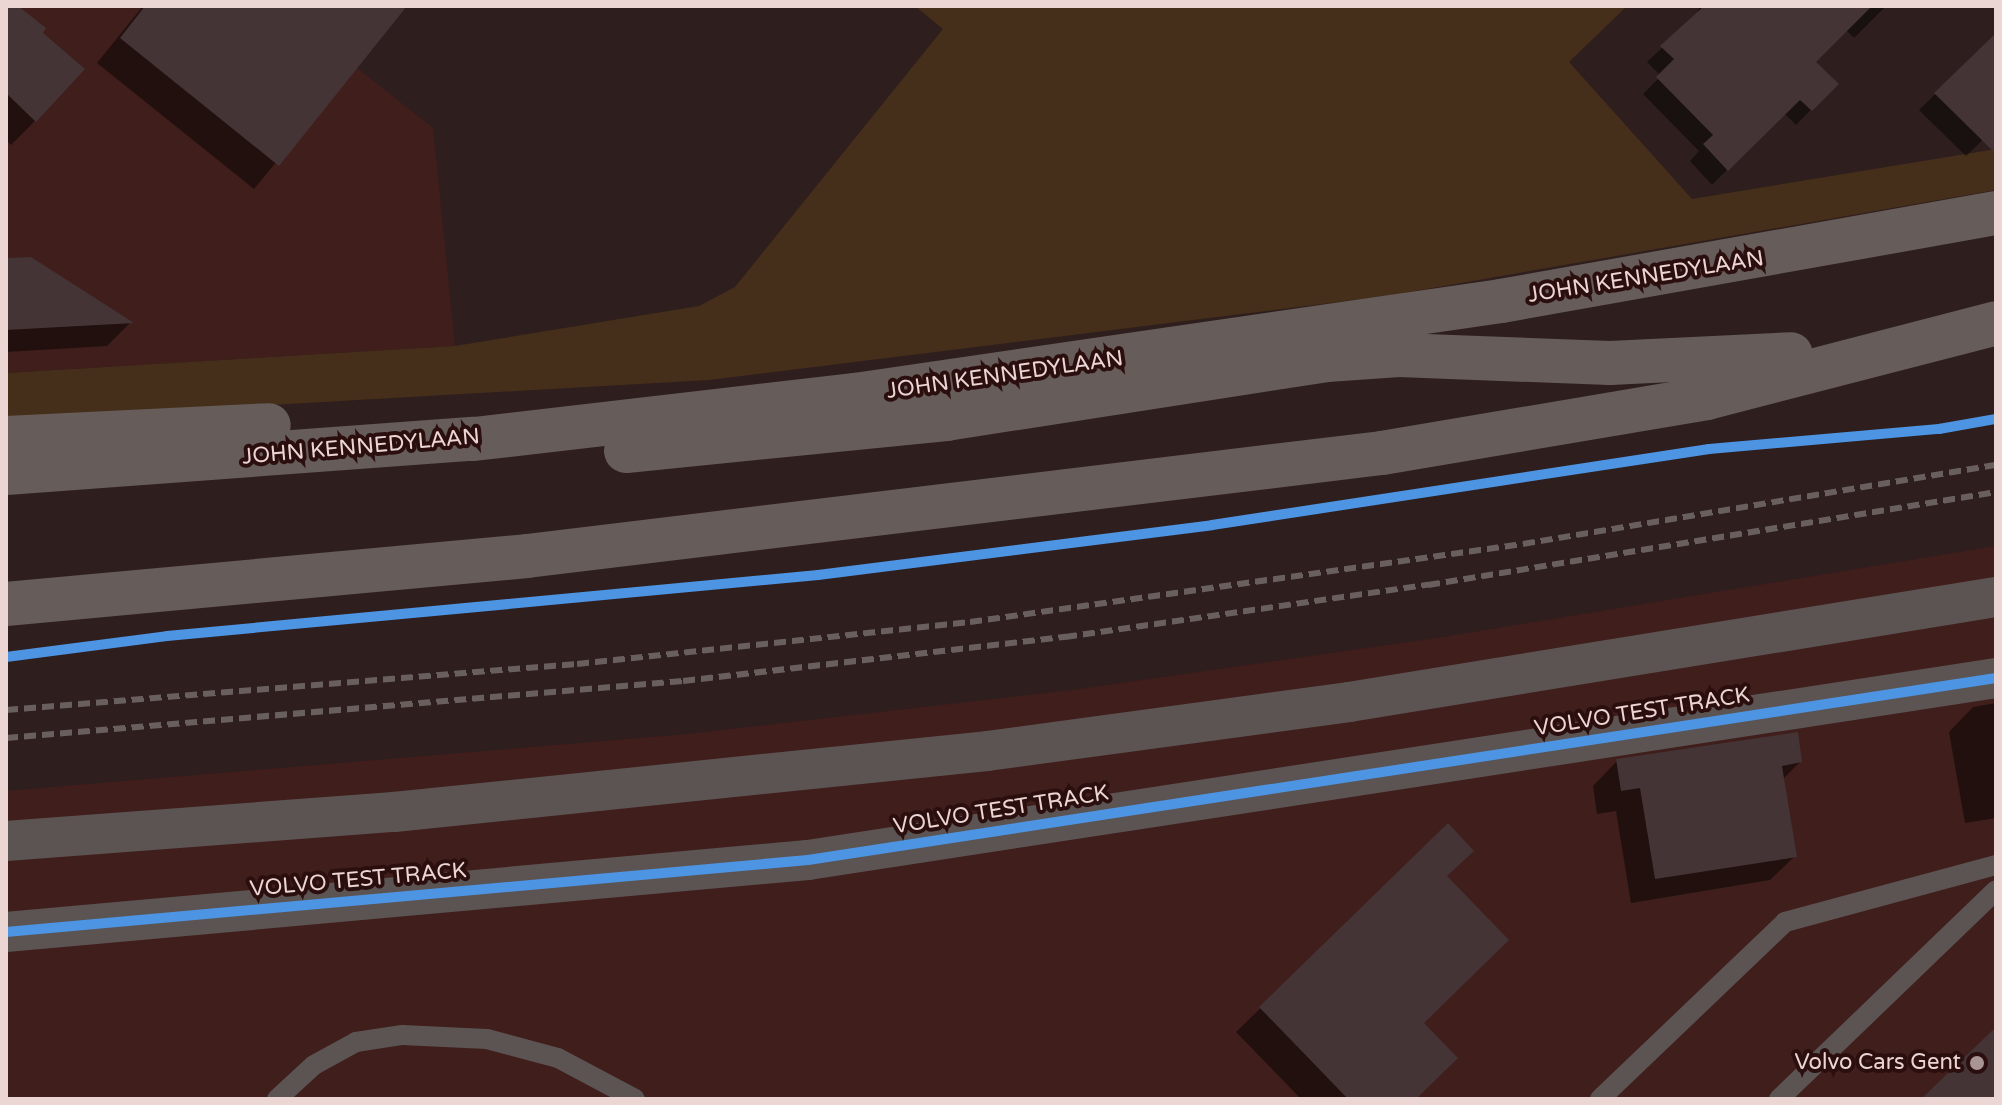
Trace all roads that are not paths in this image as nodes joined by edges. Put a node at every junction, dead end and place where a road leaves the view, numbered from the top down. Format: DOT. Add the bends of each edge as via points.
graph roads {
  1 [pos="1996,213"];
  2 [pos="1980,327"];
  3 [pos="1105,362"];
  4 [pos="6,438"];
  5 [pos="6,473"];
  6 [pos="6,503"];
  7 [pos="1996,597"];
  8 [pos="6,604"];
  9 [pos="1996,678"];
  10 [pos="6,841"];
  11 [pos="1996,865"];
  12 [pos="1996,890"];
  13 [pos="6,932"];
  14 [pos="277,1099"];
  15 [pos="635,1099"];
  16 [pos="1600,1099"];
  17 [pos="1779,1099"];
  1 -- 3 [label="highway, JOHN KENNEDYLAAN" via="1799,252"];
  2 -- 6 [label="highway, JOHN KENNEDYLAAN" via="1735,360 1610,363 1399,355 1327,360 946,419 493,465"];
  2 -- 8 [label="highway, JOHN KENNEDYLAAN" via="1707,398 1382,453 527,556"];
  3 -- 4 [label="highway" via="989,361 362,421"];
  3 -- 5 [label="highway, JOHN KENNEDYLAAN" via="474,439"];
  7 -- 10 [label="street" via="1349,702 987,751 394,812"];
  9 -- 13 [label="street, VOLVO TEST TRACK" via="808,860"];
  11 -- 16 [label="lane" via="1785,922"];
  12 -- 17 [label="lane"];
  14 -- 15 [label="lane" via="314,1065 356,1042 402,1035 487,1039 558,1058"];
}
